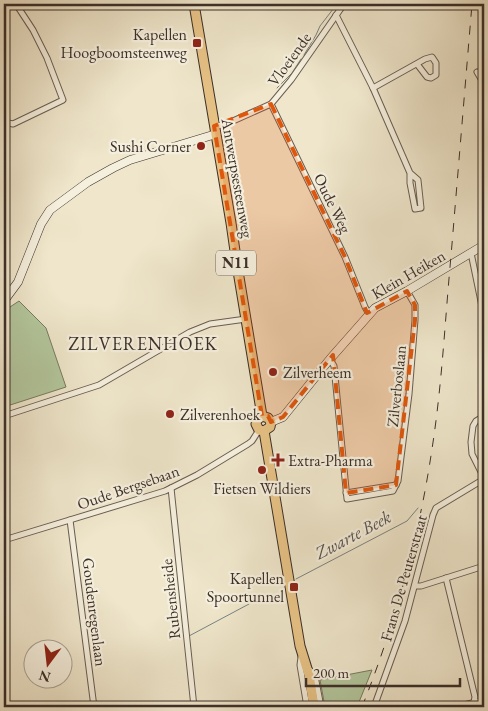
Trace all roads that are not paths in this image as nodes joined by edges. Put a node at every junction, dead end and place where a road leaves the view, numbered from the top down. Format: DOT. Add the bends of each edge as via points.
graph roads {
  1 [pos="16,4"];
  2 [pos="194,4"];
  3 [pos="344,4"];
  4 [pos="336,15"];
  5 [pos="417,64"];
  6 [pos="477,72"];
  7 [pos="484,84"];
  8 [pos="373,88"];
  9 [pos="271,104"];
  10 [pos="4,122"];
  11 [pos="215,130"];
  12 [pos="410,173"];
  13 [pos="484,245"];
  14 [pos="471,252"];
  15 [pos="407,291"];
  16 [pos="4,300"];
  17 [pos="369,314"];
  18 [pos="484,316"];
  19 [pos="246,319"];
  20 [pos="330,359"];
  21 [pos="4,416"];
  22 [pos="262,416"];
  23 [pos="484,416"];
  24 [pos="271,422"];
  25 [pos="262,430"];
  26 [pos="252,441"];
  27 [pos="266,445"];
  28 [pos="484,479"];
  29 [pos="171,488"];
  30 [pos="70,520"];
  31 [pos="4,540"];
  32 [pos="484,566"];
  33 [pos="446,578"];
  34 [pos="415,586"];
  35 [pos="302,654"];
  36 [pos="306,666"];
  37 [pos="484,700"];
  38 [pos="475,706"];
  39 [pos="94,707"];
  40 [pos="194,707"];
  41 [pos="307,707"];
  42 [pos="314,707"];
  43 [pos="321,707"];
  44 [pos="374,707"];
  45 [pos="456,707"];
  1 -- 10 [label="street" via="47,58 63,100 13,124"];
  2 -- 11 [label="main road, Antwerpsesteenweg / N11"];
  3 -- 4 [label="street, Vloeiende"];
  4 -- 8 [label="street"];
  4 -- 9 [label="street, Vloeiende"];
  5 -- 5 [label="street" via="432,57 436,63 436,75 427,77"];
  5 -- 8 [label="street"];
  6 -- 7 [label="street"];
  8 -- 12 [label="street"];
  9 -- 11 [label="street, Vloeiende"];
  9 -- 17 [label="street, Oude Weg"];
  11 -- 16 [label="street" via="130,160 88,182 50,210 41,224 18,282"];
  11 -- 19 [label="main road, Antwerpsesteenweg / N11"];
  12 -- 12 [label="street" via="413,204 415,209 421,208 418,180"];
  13 -- 14 [label="street, Klein Heiken"];
  14 -- 15 [label="street, Klein Heiken"];
  14 -- 18 [label="street"];
  15 -- 17 [label="street, Klein Heiken"];
  15 -- 20 [label="street, Zilverboslaan" via="415,305 416,320 396,485 346,493 334,366"];
  17 -- 20 [label="street, Klein Heiken"];
  19 -- 21 [label="street" via="210,324 190,332 99,385"];
  19 -- 22 [label="main road, Antwerpsesteenweg / N11"];
  20 -- 24 [label="street, Klein Heiken" via="283,417"];
  22 -- 24 [label="main road"];
  22 -- 25 [label="main road, N11" via="256,422"];
  23 -- 28 [label="street" via="476,421 471,442 472,454"];
  24 -- 25 [label="main road" via="270,427"];
  25 -- 26 [label="street, Oude Bergsebaan"];
  25 -- 27 [label="main road, N11"];
  26 -- 27 [label="street"];
  26 -- 29 [label="street, Oude Bergsebaan"];
  27 -- 35 [label="main road, N11"];
  28 -- 34 [label="street, Frans De Peuterstraat" via="436,508"];
  29 -- 30 [label="street, Oude Bergsebaan"];
  29 -- 40 [label="street, Rubensheide"];
  30 -- 31 [label="street, Oude Bergsebaan"];
  30 -- 39 [label="street, Goudenregenlaan"];
  32 -- 33 [label="street"];
  33 -- 34 [label="street"];
  33 -- 38 [label="street"];
  34 -- 44 [label="street, Frans De Peuterstraat"];
  35 -- 36 [label="main road, N11"];
  35 -- 41 [label="street" via="300,665"];
  36 -- 42 [label="main road, N11"];
  36 -- 43 [label="street" via="315,676"];
  37 -- 38 [label="street"];
  38 -- 45 [label="street"];
}
